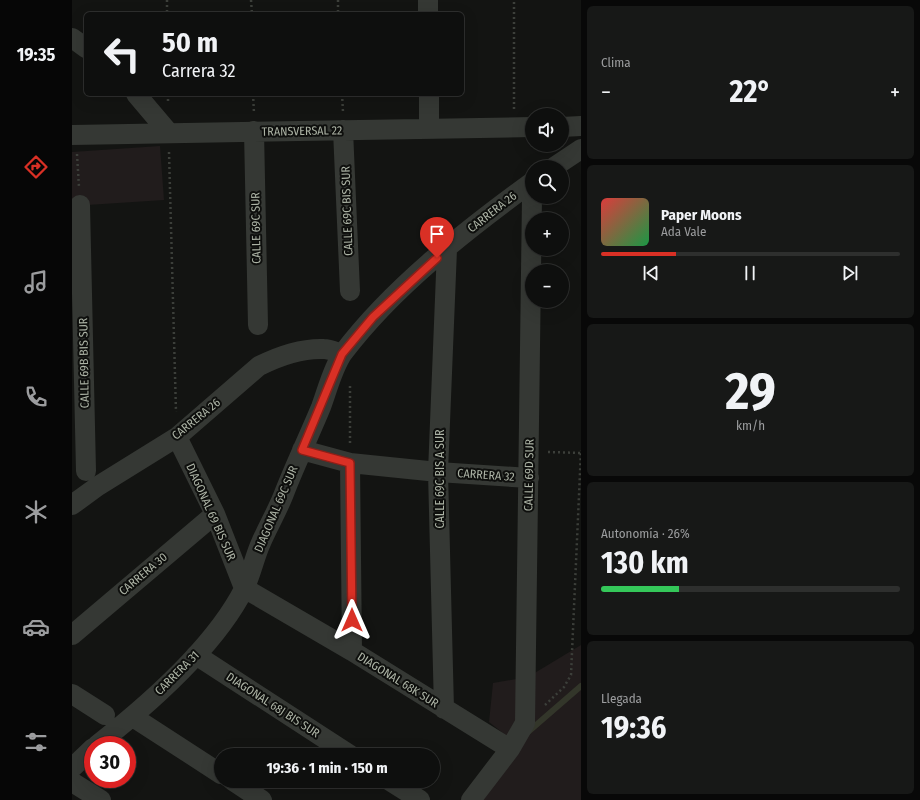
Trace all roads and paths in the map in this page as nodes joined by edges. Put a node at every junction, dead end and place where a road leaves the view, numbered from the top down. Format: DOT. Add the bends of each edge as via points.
graph roads {
  1 [pos="166,0"];
  2 [pos="251,0"];
  3 [pos="338,0"];
  4 [pos="428,0"];
  5 [pos="514,0"];
  6 [pos="167,12"];
  7 [pos="252,12"];
  8 [pos="338,12"];
  9 [pos="428,12"];
  10 [pos="72,38"];
  11 [pos="84,47"];
  12 [pos="138,96"];
  13 [pos="429,96"];
  14 [pos="581,126"];
  15 [pos="523,127"];
  16 [pos="569,127"];
  17 [pos="429,129"];
  18 [pos="343,130"];
  19 [pos="254,132"];
  20 [pos="169,133"];
  21 [pos="74,135"];
  22 [pos="581,149"];
  23 [pos="564,160"];
  24 [pos="525,187"];
  25 [pos="532,204"];
  26 [pos="80,205"];
  27 [pos="446,249"];
  28 [pos="350,291"];
  29 [pos="258,324"];
  30 [pos="339,349"];
  31 [pos="176,437"];
  32 [pos="302,450"];
  33 [pos="529,452"];
  34 [pos="581,452"];
  35 [pos="350,463"];
  36 [pos="85,472"];
  37 [pos="438,472"];
  38 [pos="529,478"];
  39 [pos="72,505"];
  40 [pos="215,514"];
  41 [pos="244,588"];
  42 [pos="72,635"];
  43 [pos="352,651"];
  44 [pos="196,655"];
  45 [pos="72,694"];
  46 [pos="444,709"];
  47 [pos="105,714"];
  48 [pos="133,717"];
  49 [pos="525,723"];
  50 [pos="108,736"];
  51 [pos="339,748"];
  52 [pos="510,749"];
  53 [pos="84,757"];
  54 [pos="72,768"];
  55 [pos="214,769"];
  56 [pos="72,782"];
  57 [pos="243,788"];
  58 [pos="401,788"];
  59 [pos="101,800"];
  60 [pos="262,800"];
  61 [pos="420,800"];
  62 [pos="471,800"];
  1 -- 6 [label="path"];
  2 -- 7 [label="path"];
  3 -- 8 [label="path"];
  4 -- 9 [label="street"];
  5 -- 15 [label="path"];
  10 -- 11 [label="street"];
  12 -- 20 [label="street"];
  13 -- 17 [label="street"];
  14 -- 16 [label="street"];
  15 -- 17 [label="street, TRANSVERSAL 22"];
  17 -- 18 [label="street, TRANSVERSAL 22"];
  18 -- 19 [label="street, TRANSVERSAL 22"];
  18 -- 28 [label="street, CALLE 69C BIS SUR"];
  19 -- 20 [label="street, TRANSVERSAL 22"];
  19 -- 29 [label="street, CALLE 69C SUR"];
  20 -- 21 [label="street, TRANSVERSAL 22"];
  20 -- 31 [label="path"];
  21 -- 26 [label="path"];
  22 -- 23 [label="street"];
  24 -- 27 [label="street, CARRERA 26"];
  25 -- 33 [label="street, CALLE 69D SUR"];
  26 -- 36 [label="street, CALLE 69B BIS SUR"];
  27 -- 30 [label="street, CARRERA 26"];
  27 -- 37 [label="street, CALLE 69C BIS A SUR"];
  30 -- 31 [label="street, CARRERA 26" via="285,355 259,366"];
  30 -- 32 [label="street, DIAGONAL 69C SUR"];
  31 -- 36 [label="street, CARRERA 26"];
  31 -- 40 [label="street, DIAGONAL 69 BIS SUR"];
  32 -- 35 [label="street, CARRERA 32"];
  32 -- 41 [label="street, DIAGONAL 69C SUR"];
  33 -- 34 [label="path"];
  33 -- 38 [label="street, CALLE 69D SUR"];
  34 -- 49 [label="path" via="571,675 564,687"];
  35 -- 37 [label="street, CARRERA 32"];
  35 -- 43 [label="street"];
  36 -- 39 [label="street, CARRERA 26"];
  37 -- 38 [label="street, CARRERA 32"];
  37 -- 46 [label="street, CALLE 69C BIS A SUR"];
  38 -- 49 [label="street, CALLE 69D SUR"];
  40 -- 41 [label="street, DIAGONAL 69 BIS SUR"];
  40 -- 42 [label="street, CARRERA 30"];
  41 -- 43 [label="street, DIAGONAL 68K SUR"];
  41 -- 44 [label="street, CARRERA 31" via="232,610"];
  43 -- 46 [label="street, DIAGONAL 68K SUR"];
  44 -- 48 [label="street, CARRERA 31"];
  44 -- 51 [label="street, DIAGONAL 68J BIS SUR"];
  45 -- 47 [label="street"];
  46 -- 52 [label="street, DIAGONAL 68K SUR"];
  48 -- 50 [label="street, CARRERA 31"];
  48 -- 55 [label="street"];
  49 -- 52 [label="street, CALLE 69D SUR"];
  52 -- 62 [label="street, CALLE 69D SUR"];
  53 -- 54 [label="street"];
  56 -- 59 [label="street"];
  57 -- 60 [label="street"];
  58 -- 61 [label="street"];
}
